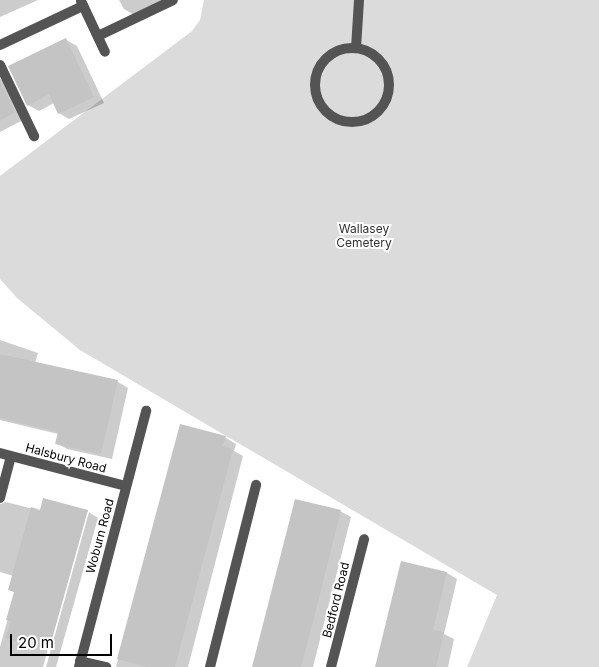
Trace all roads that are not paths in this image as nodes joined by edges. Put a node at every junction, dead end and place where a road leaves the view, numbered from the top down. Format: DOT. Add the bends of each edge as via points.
graph roads {
  1 [pos="173,0"];
  2 [pos="359,0"];
  3 [pos="82,3"];
  4 [pos="98,36"];
  5 [pos="0,46"];
  6 [pos="356,48"];
  7 [pos="105,52"];
  8 [pos="0,65"];
  9 [pos="34,136"];
  10 [pos="146,412"];
  11 [pos="0,453"];
  12 [pos="11,456"];
  13 [pos="256,485"];
  14 [pos="126,486"];
  15 [pos="0,498"];
  16 [pos="364,538"];
  17 [pos="79,664"];
  18 [pos="106,667"];
  19 [pos="210,667"];
  20 [pos="332,667"];
  1 -- 4 [label="street"];
  2 -- 6 [label="street"];
  3 -- 4 [label="street"];
  3 -- 5 [label="street"];
  4 -- 7 [label="street"];
  6 -- 6 [label="street" via="379,59 387,72 387,98 371,118 341,121 320,106 314,81 331,54"];
  8 -- 9 [label="street"];
  10 -- 14 [label="street, Woburn Road"];
  11 -- 12 [label="street, Halsbury Road"];
  12 -- 14 [label="street, Halsbury Road"];
  12 -- 15 [label="street"];
  13 -- 19 [label="street"];
  14 -- 17 [label="street, Woburn Road"];
  16 -- 20 [label="street, Bedford Road"];
  17 -- 18 [label="street"];
}
